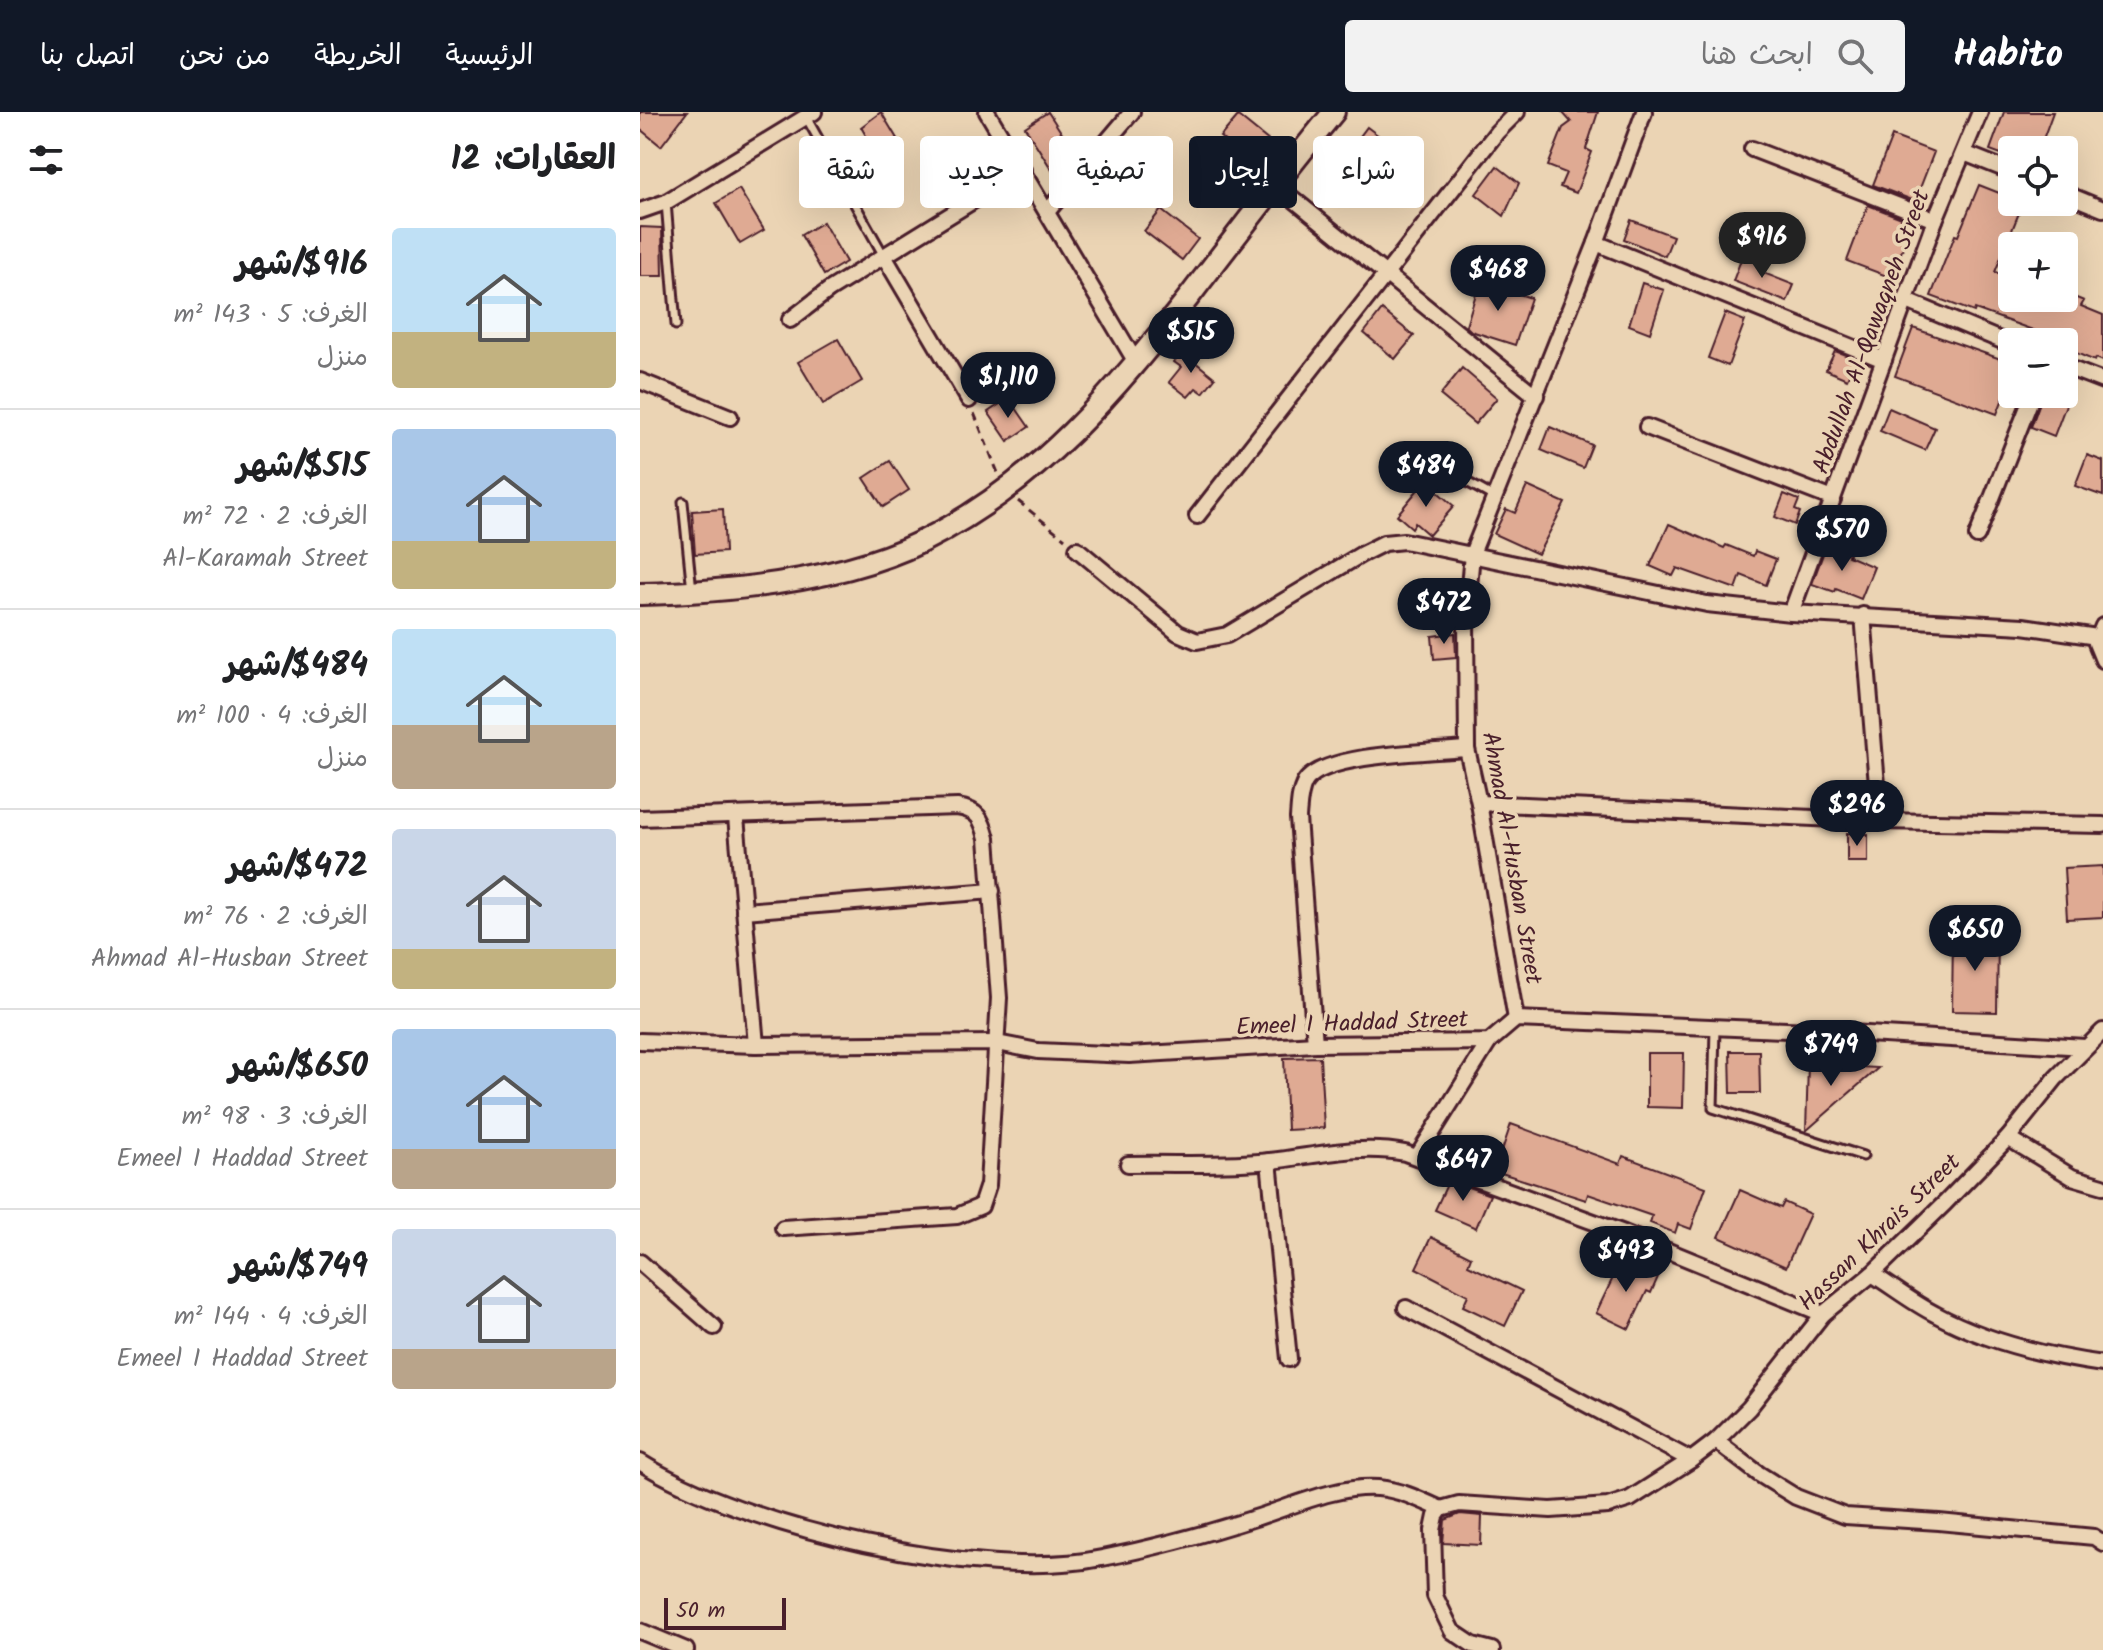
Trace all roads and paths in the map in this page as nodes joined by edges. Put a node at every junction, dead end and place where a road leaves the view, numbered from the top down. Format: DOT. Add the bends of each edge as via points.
graph roads {
  1 [pos="987,112"];
  2 [pos="1132,112"];
  3 [pos="1334,112"];
  4 [pos="1517,112"];
  5 [pos="1644,112"];
  6 [pos="1980,112"];
  7 [pos="808,114"];
  8 [pos="1002,136"];
  9 [pos="1752,149"];
  10 [pos="1964,153"];
  11 [pos="1297,159"];
  12 [pos="1998,166"];
  13 [pos="1033,188"];
  14 [pos="2078,199"];
  15 [pos="666,202"];
  16 [pos="1297,202"];
  17 [pos="962,208"];
  18 [pos="1258,208"];
  19 [pos="2103,209"];
  20 [pos="640,211"];
  21 [pos="1047,212"];
  22 [pos="1935,220"];
  23 [pos="1596,243"];
  24 [pos="884,256"];
  25 [pos="1387,275"];
  26 [pos="1907,301"];
  27 [pos="790,320"];
  28 [pos="676,325"];
  29 [pos="1998,339"];
  30 [pos="1884,360"];
  31 [pos="1137,364"];
  32 [pos="2078,371"];
  33 [pos="640,381"];
  34 [pos="2103,381"];
  35 [pos="1536,396"];
  36 [pos="969,400"];
  37 [pos="2027,408"];
  38 [pos="730,417"];
  39 [pos="1647,427"];
  40 [pos="1408,458"];
  41 [pos="1006,491"];
  42 [pos="1494,497"];
  43 [pos="1833,499"];
  44 [pos="683,502"];
  45 [pos="1197,516"];
  46 [pos="1977,536"];
  47 [pos="1077,549"];
  48 [pos="1472,554"];
  49 [pos="692,593"];
  50 [pos="640,594"];
  51 [pos="1791,613"];
  52 [pos="1863,615"];
  53 [pos="2100,631"];
  54 [pos="2103,660"];
  55 [pos="1467,749"];
  56 [pos="1479,803"];
  57 [pos="736,817"];
  58 [pos="640,818"];
  59 [pos="1880,821"];
  60 [pos="2103,825"];
  61 [pos="992,891"];
  62 [pos="744,911"];
  63 [pos="1516,1019"];
  64 [pos="1715,1028"];
  65 [pos="2103,1031"];
  66 [pos="640,1041"];
  67 [pos="1489,1042"];
  68 [pos="997,1043"];
  69 [pos="1315,1044"];
  70 [pos="756,1045"];
  71 [pos="2085,1047"];
  72 [pos="2008,1138"];
  73 [pos="1863,1156"];
  74 [pos="1417,1157"];
  75 [pos="1269,1161"];
  76 [pos="1128,1164"];
  77 [pos="2103,1186"];
  78 [pos="783,1228"];
  79 [pos="640,1262"];
  80 [pos="1872,1274"];
  81 [pos="1406,1308"];
  82 [pos="1823,1314"];
  83 [pos="714,1327"];
  84 [pos="1289,1359"];
  85 [pos="2103,1364"];
  86 [pos="1716,1441"];
  87 [pos="1691,1460"];
  88 [pos="640,1462"];
  89 [pos="1441,1509"];
  90 [pos="2103,1543"];
  91 [pos="640,1631"];
  92 [pos="686,1650"];
  93 [pos="1492,1650"];
  1 -- 8 [label="street"];
  2 -- 21 [label="street"];
  3 -- 11 [label="street"];
  4 -- 25 [label="street"];
  5 -- 23 [label="street, Ahmad Al-Husban Street"];
  6 -- 10 [label="street, Abdullah Al-Qawaqneh Street"];
  7 -- 15 [label="street"];
  7 -- 24 [label="lane"];
  9 -- 22 [label="street"];
  10 -- 12 [label="street"];
  10 -- 22 [label="street, Abdullah Al-Qawaqneh Street"];
  13 -- 21 [label="street"];
  14 -- 19 [label="street"];
  15 -- 20 [label="street"];
  15 -- 28 [label="lane"];
  16 -- 25 [label="street"];
  17 -- 24 [label="street"];
  18 -- 31 [label="street"];
  21 -- 31 [label="street"];
  22 -- 26 [label="street, Abdullah Al-Qawaqneh Street"];
  23 -- 30 [label="street"];
  23 -- 35 [label="street, Ahmad Al-Husban Street"];
  24 -- 27 [label="street"];
  24 -- 36 [label="street"];
  25 -- 35 [label="street"];
  25 -- 45 [label="street"];
  26 -- 29 [label="street"];
  26 -- 30 [label="street, Abdullah Al-Qawaqneh Street"];
  30 -- 43 [label="street, Abdullah Al-Qawaqneh Street"];
  31 -- 41 [label="street" via="1057,450"];
  32 -- 34 [label="street"];
  33 -- 38 [label="street"];
  35 -- 42 [label="street, Ahmad Al-Husban Street"];
  36 -- 41 [label="path"];
  37 -- 46 [label="street"];
  39 -- 43 [label="street"];
  40 -- 42 [label="lane" via="1427,460"];
  41 -- 47 [label="path"];
  41 -- 49 [label="street" via="924,541 886,556 798,579"];
  42 -- 48 [label="street, Ahmad Al-Husban Street"];
  43 -- 51 [label="street, Abdullah Al-Qawaqneh Street"];
  44 -- 49 [label="lane"];
  47 -- 48 [label="street" via="1178,633 1197,641 1227,635 1384,543 1404,541"];
  48 -- 51 [label="street" via="1707,604"];
  48 -- 55 [label="street, Ahmad Al-Husban Street" via="1466,619"];
  49 -- 50 [label="street"];
  51 -- 52 [label="street"];
  52 -- 53 [label="street"];
  52 -- 59 [label="street"];
  53 -- 54 [label="street" via="2096,649"];
  55 -- 56 [label="street, Ahmad Al-Husban Street"];
  55 -- 69 [label="street" via="1330,764 1306,780 1298,818"];
  56 -- 59 [label="street"];
  56 -- 63 [label="street, Ahmad Al-Husban Street"];
  57 -- 58 [label="street"];
  57 -- 61 [label="street" via="957,807 983,821"];
  57 -- 62 [label="street"];
  59 -- 60 [label="street"];
  61 -- 62 [label="street"];
  61 -- 68 [label="street"];
  62 -- 70 [label="street"];
  63 -- 64 [label="street"];
  63 -- 67 [label="street, Emeel I Haddad Street"];
  64 -- 71 [label="street"];
  64 -- 73 [label="lane" via="1713,1108"];
  65 -- 71 [label="street, Hassan Khrais Street"];
  66 -- 70 [label="street, Emeel I Haddad Street"];
  67 -- 69 [label="street, Emeel I Haddad Street"];
  67 -- 74 [label="street"];
  68 -- 69 [label="street, Emeel I Haddad Street" via="1117,1055"];
  68 -- 70 [label="street, Emeel I Haddad Street"];
  68 -- 78 [label="street" via="988,1185 981,1206 957,1216"];
  71 -- 72 [label="street, Hassan Khrais Street"];
  72 -- 77 [label="street" via="2072,1177"];
  72 -- 80 [label="street, Hassan Khrais Street"];
  74 -- 75 [label="street" via="1362,1150"];
  74 -- 82 [label="street"];
  75 -- 76 [label="street"];
  75 -- 84 [label="street"];
  79 -- 83 [label="street"];
  80 -- 82 [label="street, Hassan Khrais Street"];
  80 -- 85 [label="street" via="1935,1314 1984,1336"];
  81 -- 87 [label="street"];
  82 -- 86 [label="street, Hassan Khrais Street"];
  86 -- 87 [label="street, Hassan Khrais Street"];
  86 -- 90 [label="street" via="1796,1497 1845,1516 2094,1537"];
  87 -- 89 [label="street, Hassan Khrais Street" via="1630,1499 1608,1506 1551,1510 1459,1504"];
  88 -- 89 [label="street" via="700,1494 805,1528 934,1558 1029,1564 1099,1559 1191,1538 1344,1490 1406,1493"];
  89 -- 93 [label="street" via="1433,1530 1435,1596 1452,1631"];
  91 -- 92 [label="street"];
}
